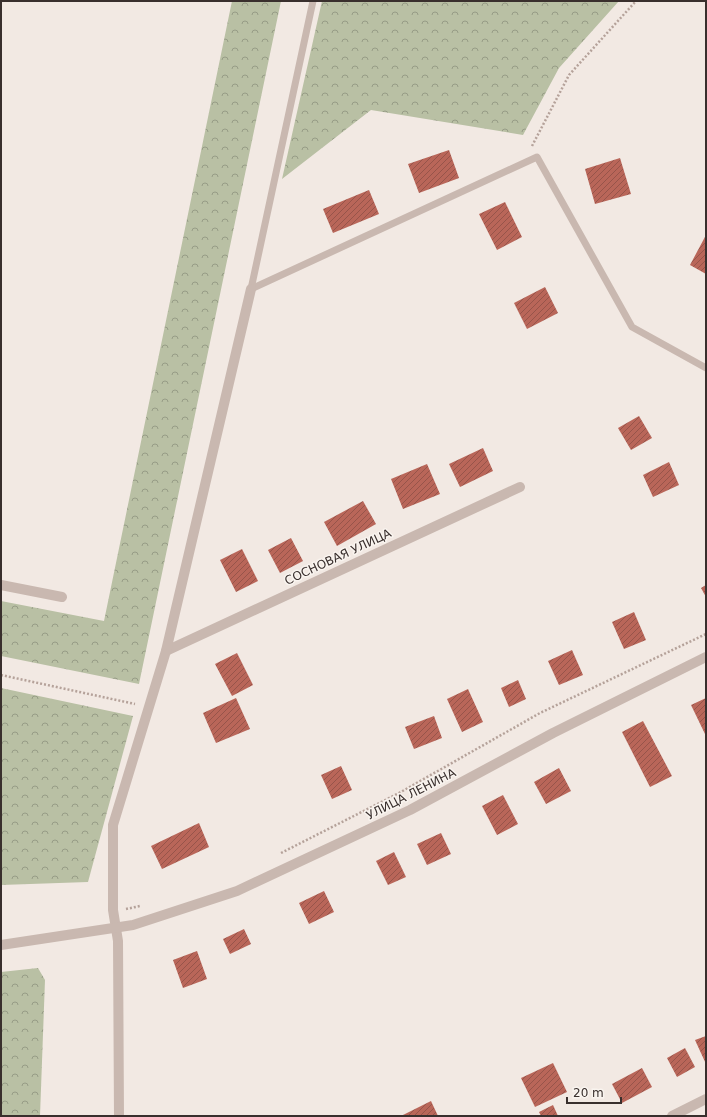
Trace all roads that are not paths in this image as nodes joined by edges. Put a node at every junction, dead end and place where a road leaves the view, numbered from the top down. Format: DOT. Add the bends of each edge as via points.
graph roads {
  1 [pos="313,1"];
  2 [pos="251,289"];
  3 [pos="706,368"];
  4 [pos="520,487"];
  5 [pos="1,585"];
  6 [pos="62,598"];
  7 [pos="166,651"];
  8 [pos="706,657"];
  9 [pos="116,928"];
  10 [pos="1,945"];
  11 [pos="706,1100"];
  12 [pos="119,1116"];
  13 [pos="672,1116"];
  1 -- 2 [label="lane"];
  2 -- 3 [label="lane" via="537,157 632,327"];
  2 -- 7 [label="street"];
  4 -- 7 [label="street, СОСНОВАЯ УЛИЦА"];
  5 -- 6 [label="street"];
  7 -- 9 [label="street" via="113,825 113,910"];
  8 -- 9 [label="street, УЛИЦА ЛЕНИНА" via="553,733 410,810 237,891 133,925"];
  9 -- 10 [label="street, УЛИЦА ЛЕНИНА"];
  9 -- 12 [label="street"];
  11 -- 13 [label="street"];
}
